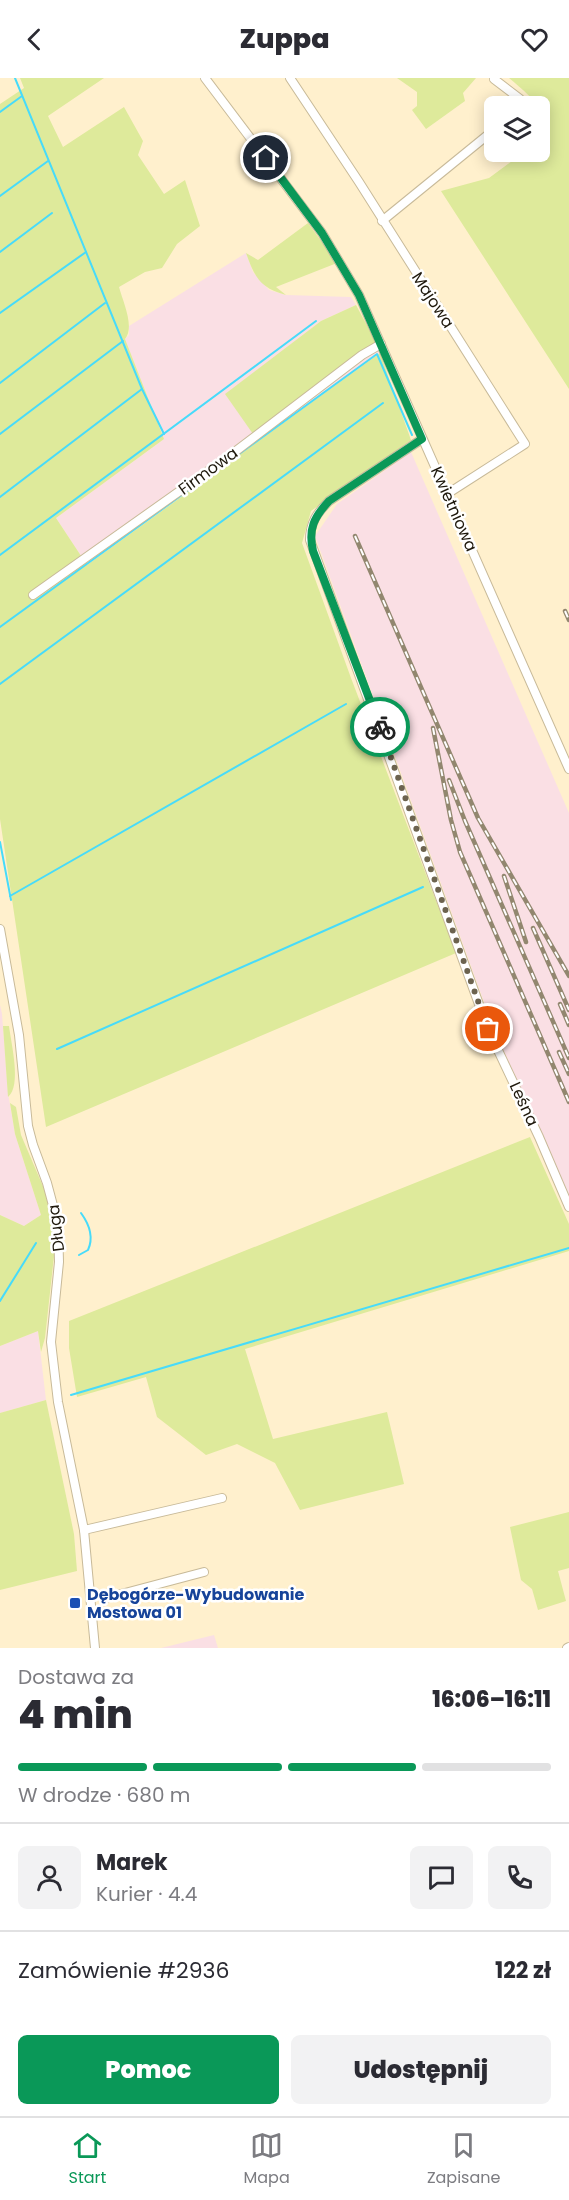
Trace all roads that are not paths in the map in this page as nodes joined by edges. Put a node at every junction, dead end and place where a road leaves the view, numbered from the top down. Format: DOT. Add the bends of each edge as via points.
graph roads {
  1 [pos="205,78"];
  2 [pos="290,78"];
  3 [pos="494,79"];
  4 [pos="516,96"];
  5 [pos="484,138"];
  6 [pos="382,221"];
  7 [pos="381,344"];
  8 [pos="422,439"];
  9 [pos="447,494"];
  10 [pos="33,595"];
  11 [pos="569,769"];
  12 [pos="0,929"];
  13 [pos="569,1207"];
  14 [pos="222,1498"];
  15 [pos="84,1530"];
  16 [pos="204,1572"];
  17 [pos="106,1598"];
  18 [pos="96,1648"];
  1 -- 7 [label="street, Kwietniowa" via="322,233 359,295"];
  2 -- 6 [label="street, Majowa"];
  3 -- 4 [label="street"];
  5 -- 6 [label="street"];
  6 -- 9 [label="street, Majowa" via="525,444"];
  7 -- 8 [label="street, Kwietniowa"];
  7 -- 10 [label="street, Firmowa"];
  8 -- 9 [label="street, Kwietniowa"];
  8 -- 13 [label="street, Leśna" via="329,501 313,522 310,540 488,1029"];
  9 -- 11 [label="street, Kwietniowa"];
  12 -- 15 [label="street, Długa" via="19,1035 28,1126 58,1224 59,1262 51,1342 58,1402"];
  14 -- 15 [label="street"];
  15 -- 18 [label="street, Długa"];
  16 -- 17 [label="street"];
}
